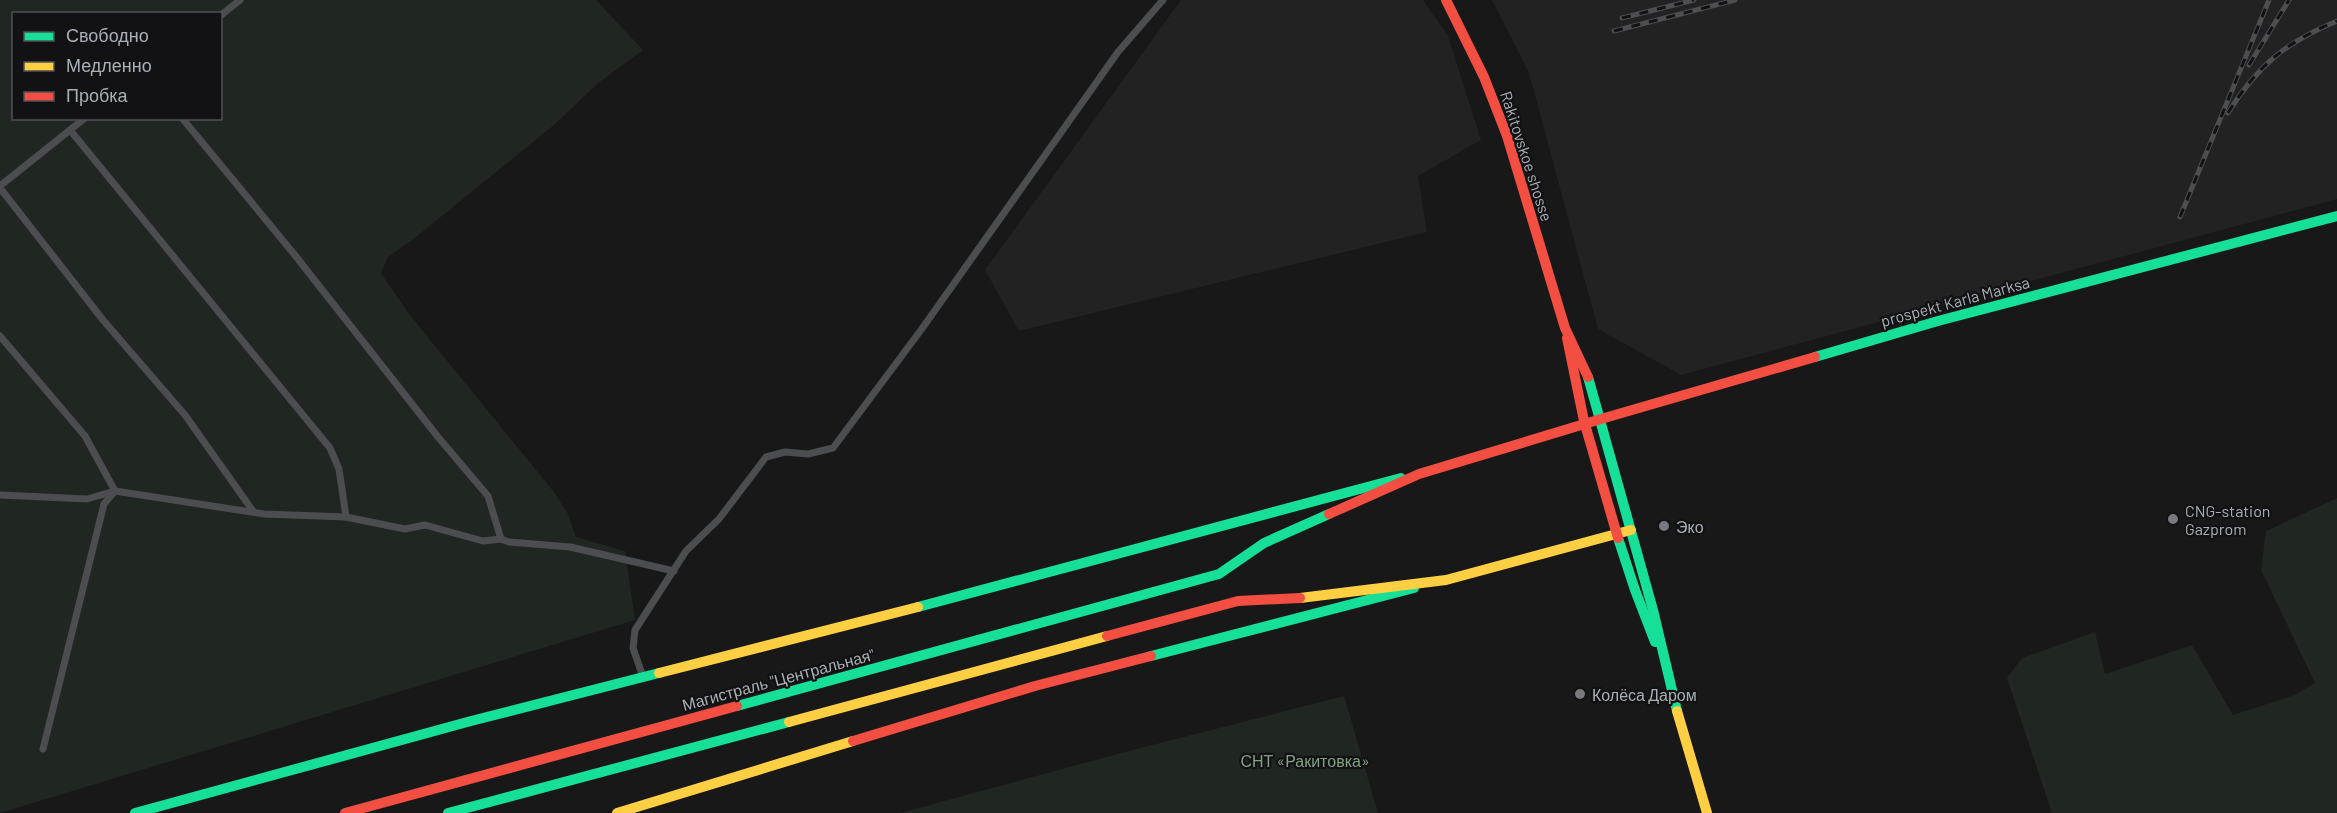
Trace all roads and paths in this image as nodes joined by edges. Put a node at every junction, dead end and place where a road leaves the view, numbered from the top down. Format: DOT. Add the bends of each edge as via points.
graph roads {
  1 [pos="240,0"];
  2 [pos="1163,0"];
  3 [pos="1446,0"];
  4 [pos="222,14"];
  5 [pos="82,120"];
  6 [pos="184,120"];
  7 [pos="70,130"];
  8 [pos="0,187"];
  9 [pos="2337,216"];
  10 [pos="1565,328"];
  11 [pos="0,336"];
  12 [pos="1601,419"];
  13 [pos="1584,424"];
  14 [pos="1419,474"];
  15 [pos="115,491"];
  16 [pos="0,495"];
  17 [pos="253,511"];
  18 [pos="346,517"];
  19 [pos="1631,530"];
  20 [pos="1617,533"];
  21 [pos="501,539"];
  22 [pos="674,571"];
  23 [pos="1446,580"];
  24 [pos="1662,659"];
  25 [pos="642,677"];
  26 [pos="43,749"];
  27 [pos="135,813"];
  28 [pos="345,813"];
  29 [pos="448,813"];
  30 [pos="617,813"];
  31 [pos="1707,813"];
  1 -- 4 [label="street"];
  2 -- 22 [label="street" via="1118,52 833,448 766,457 719,519 686,551"];
  3 -- 10 [label="main road, Rakitovskoe shosse" via="1484,77 1507,136"];
  5 -- 7 [label="street"];
  6 -- 21 [label="street" via="488,496"];
  7 -- 8 [label="street"];
  7 -- 18 [label="street" via="330,448 339,469"];
  8 -- 17 [label="street" via="103,320 184,415"];
  9 -- 12 [label="main road, prospekt Karla Marksa" via="1938,321"];
  10 -- 12 [label="main road, Rakitovskoe shosse" via="1587,374"];
  10 -- 13 [label="main road, Rakitovskoe shosse"];
  11 -- 15 [label="street" via="85,436"];
  12 -- 13 [label="main road, prospekt Karla Marksa"];
  12 -- 19 [label="main road, Rakitovskoe shosse"];
  13 -- 14 [label="main road, prospekt Karla Marksa"];
  13 -- 20 [label="main road, Rakitovskoe shosse"];
  14 -- 25 [label="main road"];
  14 -- 28 [label="main road, Магистраль \"Центральная\"" via="1264,543 1219,574"];
  15 -- 16 [label="street" via="87,499"];
  15 -- 17 [label="street"];
  15 -- 26 [label="street" via="104,504"];
  17 -- 18 [label="street"];
  18 -- 21 [label="street" via="405,529 425,525 483,541"];
  19 -- 20 [label="main road"];
  19 -- 24 [label="main road, Rakitovskoe shosse"];
  20 -- 23 [label="main road"];
  20 -- 24 [label="main road, Rakitovskoe shosse"];
  21 -- 22 [label="street" via="570,547"];
  22 -- 25 [label="street" via="635,630 633,648"];
  23 -- 29 [label="main road" via="1317,597 1238,601"];
  23 -- 30 [label="main road" via="1035,686"];
  24 -- 31 [label="main road, Rakitovskoe shosse"];
  25 -- 27 [label="main road"];
}
